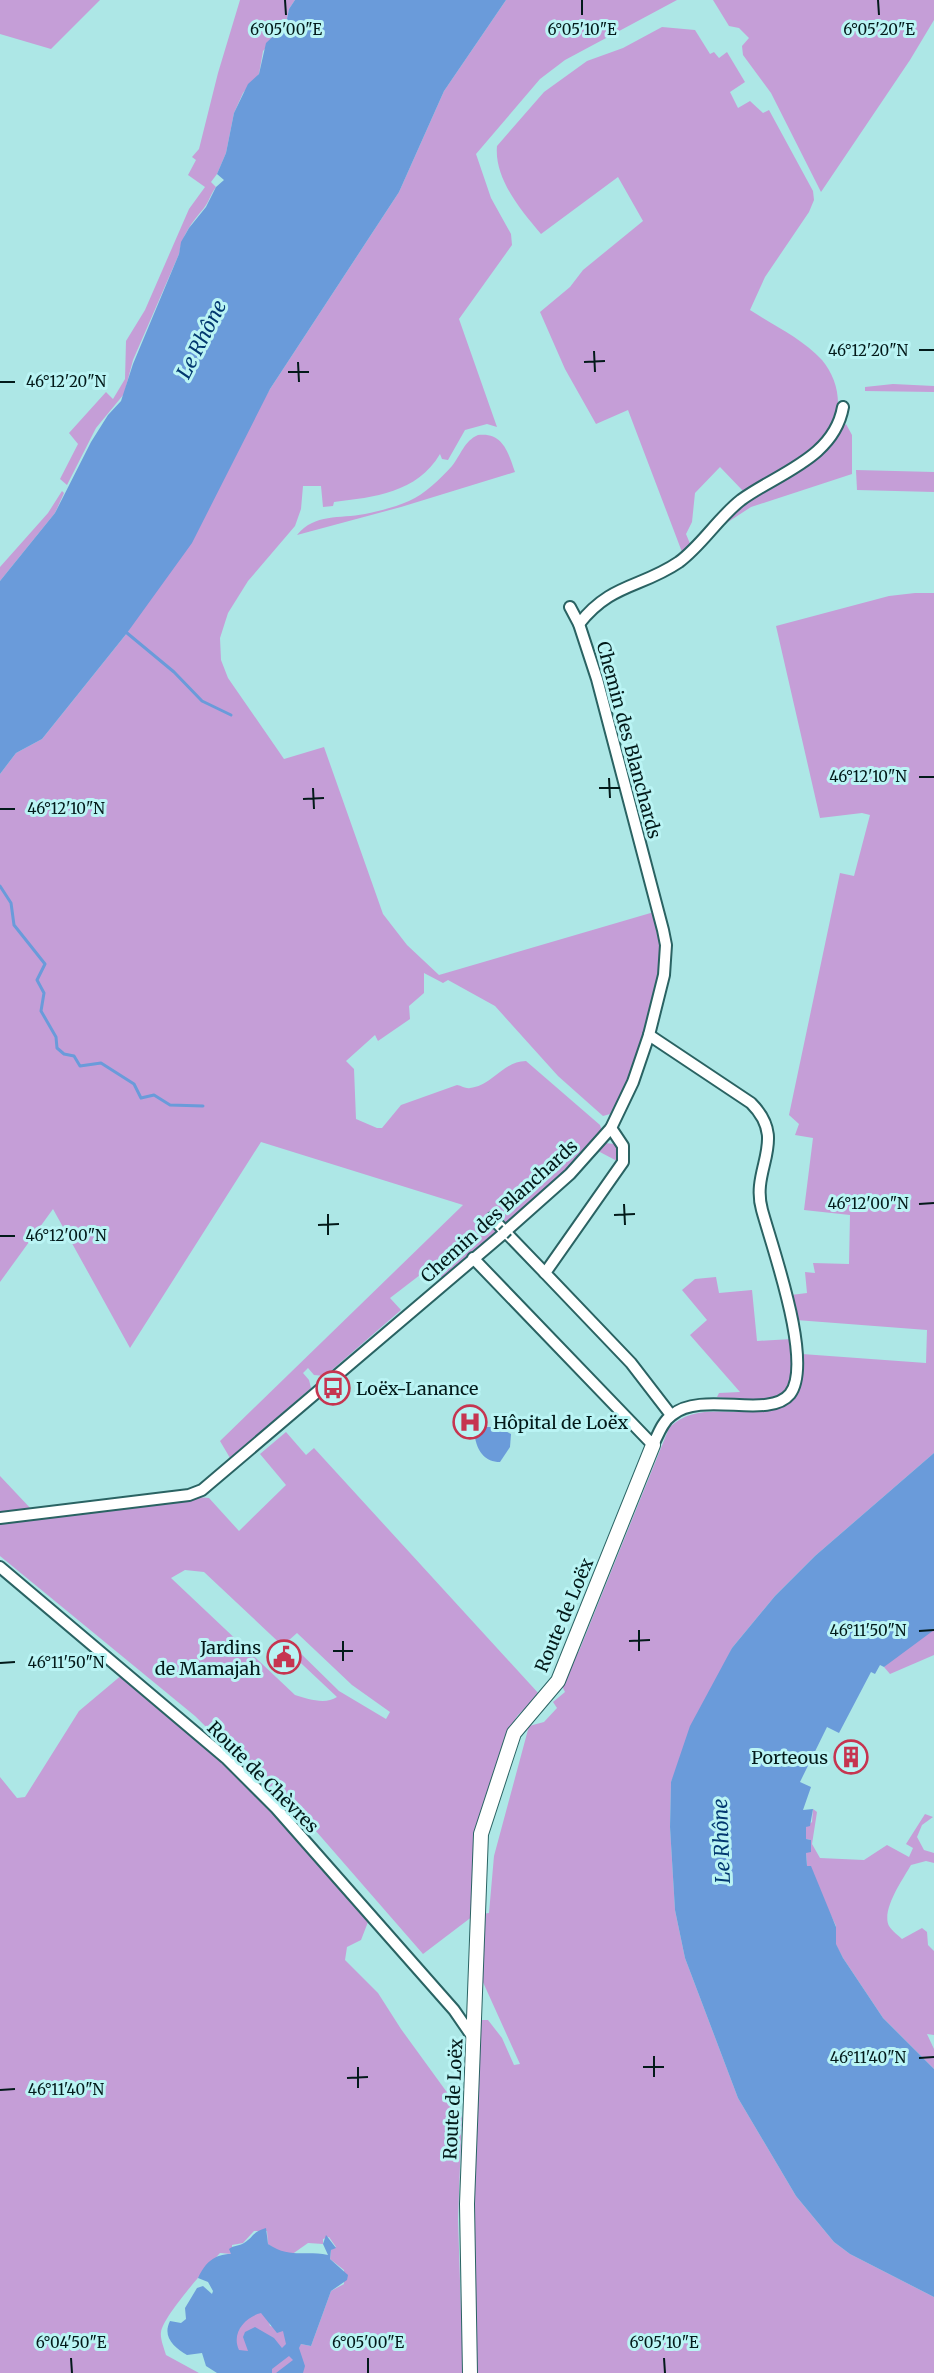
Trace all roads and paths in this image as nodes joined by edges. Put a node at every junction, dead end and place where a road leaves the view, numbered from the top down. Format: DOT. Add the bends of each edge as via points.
graph roads {
  1 [pos="843,407"];
  2 [pos="570,607"];
  3 [pos="579,624"];
  4 [pos="649,1035"];
  5 [pos="611,1128"];
  6 [pos="492,1218"];
  7 [pos="472,1258"];
  8 [pos="545,1273"];
  9 [pos="671,1415"];
  10 [pos="653,1446"];
  11 [pos="0,1518"];
  12 [pos="0,1567"];
  13 [pos="474,2039"];
  14 [pos="470,2373"];
  1 -- 3 [label="street" via="836,430 821,449 741,500 679,562 598,602"];
  2 -- 3 [label="street, Chemin des Blanchards"];
  3 -- 4 [label="street, Chemin des Blanchards" via="666,945 664,975"];
  4 -- 5 [label="street, Chemin des Blanchards"];
  4 -- 9 [label="street" via="751,1103 761,1115 769,1146 759,1182 760,1202 785,1290 798,1359 794,1387 777,1403 713,1403"];
  5 -- 7 [label="street, Chemin des Blanchards" via="570,1174"];
  5 -- 8 [label="street" via="623,1146 623,1162"];
  6 -- 8 [label="street"];
  7 -- 10 [label="street"];
  7 -- 11 [label="street, Chemin des Blanchards" via="202,1490 189,1495"];
  8 -- 9 [label="street" via="631,1363"];
  9 -- 10 [label="street, Route de Loëx"];
  10 -- 13 [label="street, Route de Loëx" via="561,1672 549,1694 514,1733 484,1820 478,1850"];
  12 -- 13 [label="street, Route de Chèvres" via="227,1759 291,1825 454,2010"];
  13 -- 14 [label="street, Route de Loëx" via="466,2204"];
}
